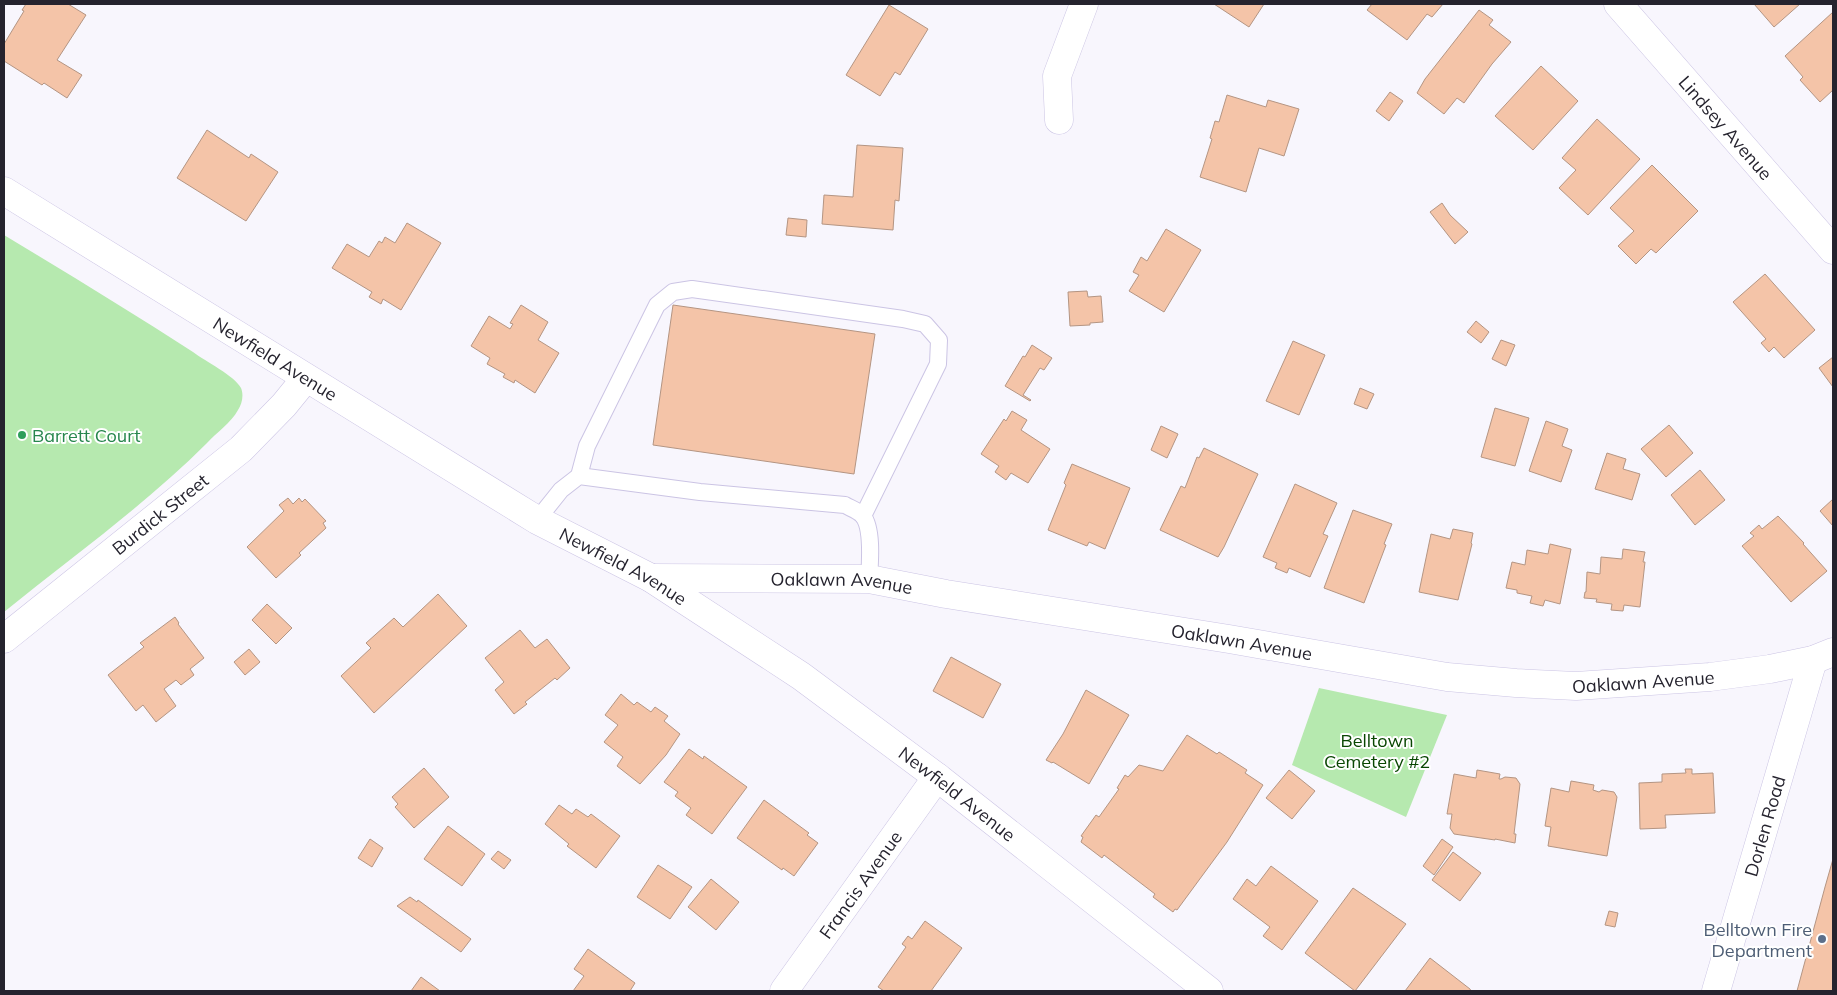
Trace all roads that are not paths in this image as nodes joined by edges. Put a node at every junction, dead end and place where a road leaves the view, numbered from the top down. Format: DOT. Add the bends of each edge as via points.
graph roads {
  1 [pos="1084,4"];
  2 [pos="1618,4"];
  3 [pos="1059,120"];
  4 [pos="4,191"];
  5 [pos="1833,250"];
  6 [pos="306,378"];
  7 [pos="579,476"];
  8 [pos="863,516"];
  9 [pos="537,520"];
  10 [pos="651,578"];
  11 [pos="869,579"];
  12 [pos="4,639"];
  13 [pos="1823,656"];
  14 [pos="937,777"];
  15 [pos="784,991"];
  16 [pos="1209,991"];
  17 [pos="1716,991"];
  1 -- 3 [label="street" via="1056,76"];
  2 -- 5 [label="street, Lindsey Avenue"];
  4 -- 6 [label="street, Newfield Avenue"];
  6 -- 9 [label="street, Newfield Avenue"];
  6 -- 12 [label="street, Burdick Street" via="241,449"];
  7 -- 8 [label="lane" via="700,492 846,505"];
  7 -- 8 [label="lane" via="587,446 657,305 674,292 692,289 925,324 939,340 938,364"];
  7 -- 9 [label="lane" via="561,490"];
  8 -- 11 [label="lane" via="869,533"];
  9 -- 10 [label="street, Newfield Avenue"];
  10 -- 11 [label="street, Oaklawn Avenue"];
  10 -- 14 [label="street, Newfield Avenue" via="801,676"];
  11 -- 13 [label="street, Oaklawn Avenue" via="1447,677 1516,683 1576,686 1710,677"];
  13 -- 17 [label="street, Dorlen Road"];
  14 -- 15 [label="street, Francis Avenue"];
  14 -- 16 [label="street, Newfield Avenue"];
}
